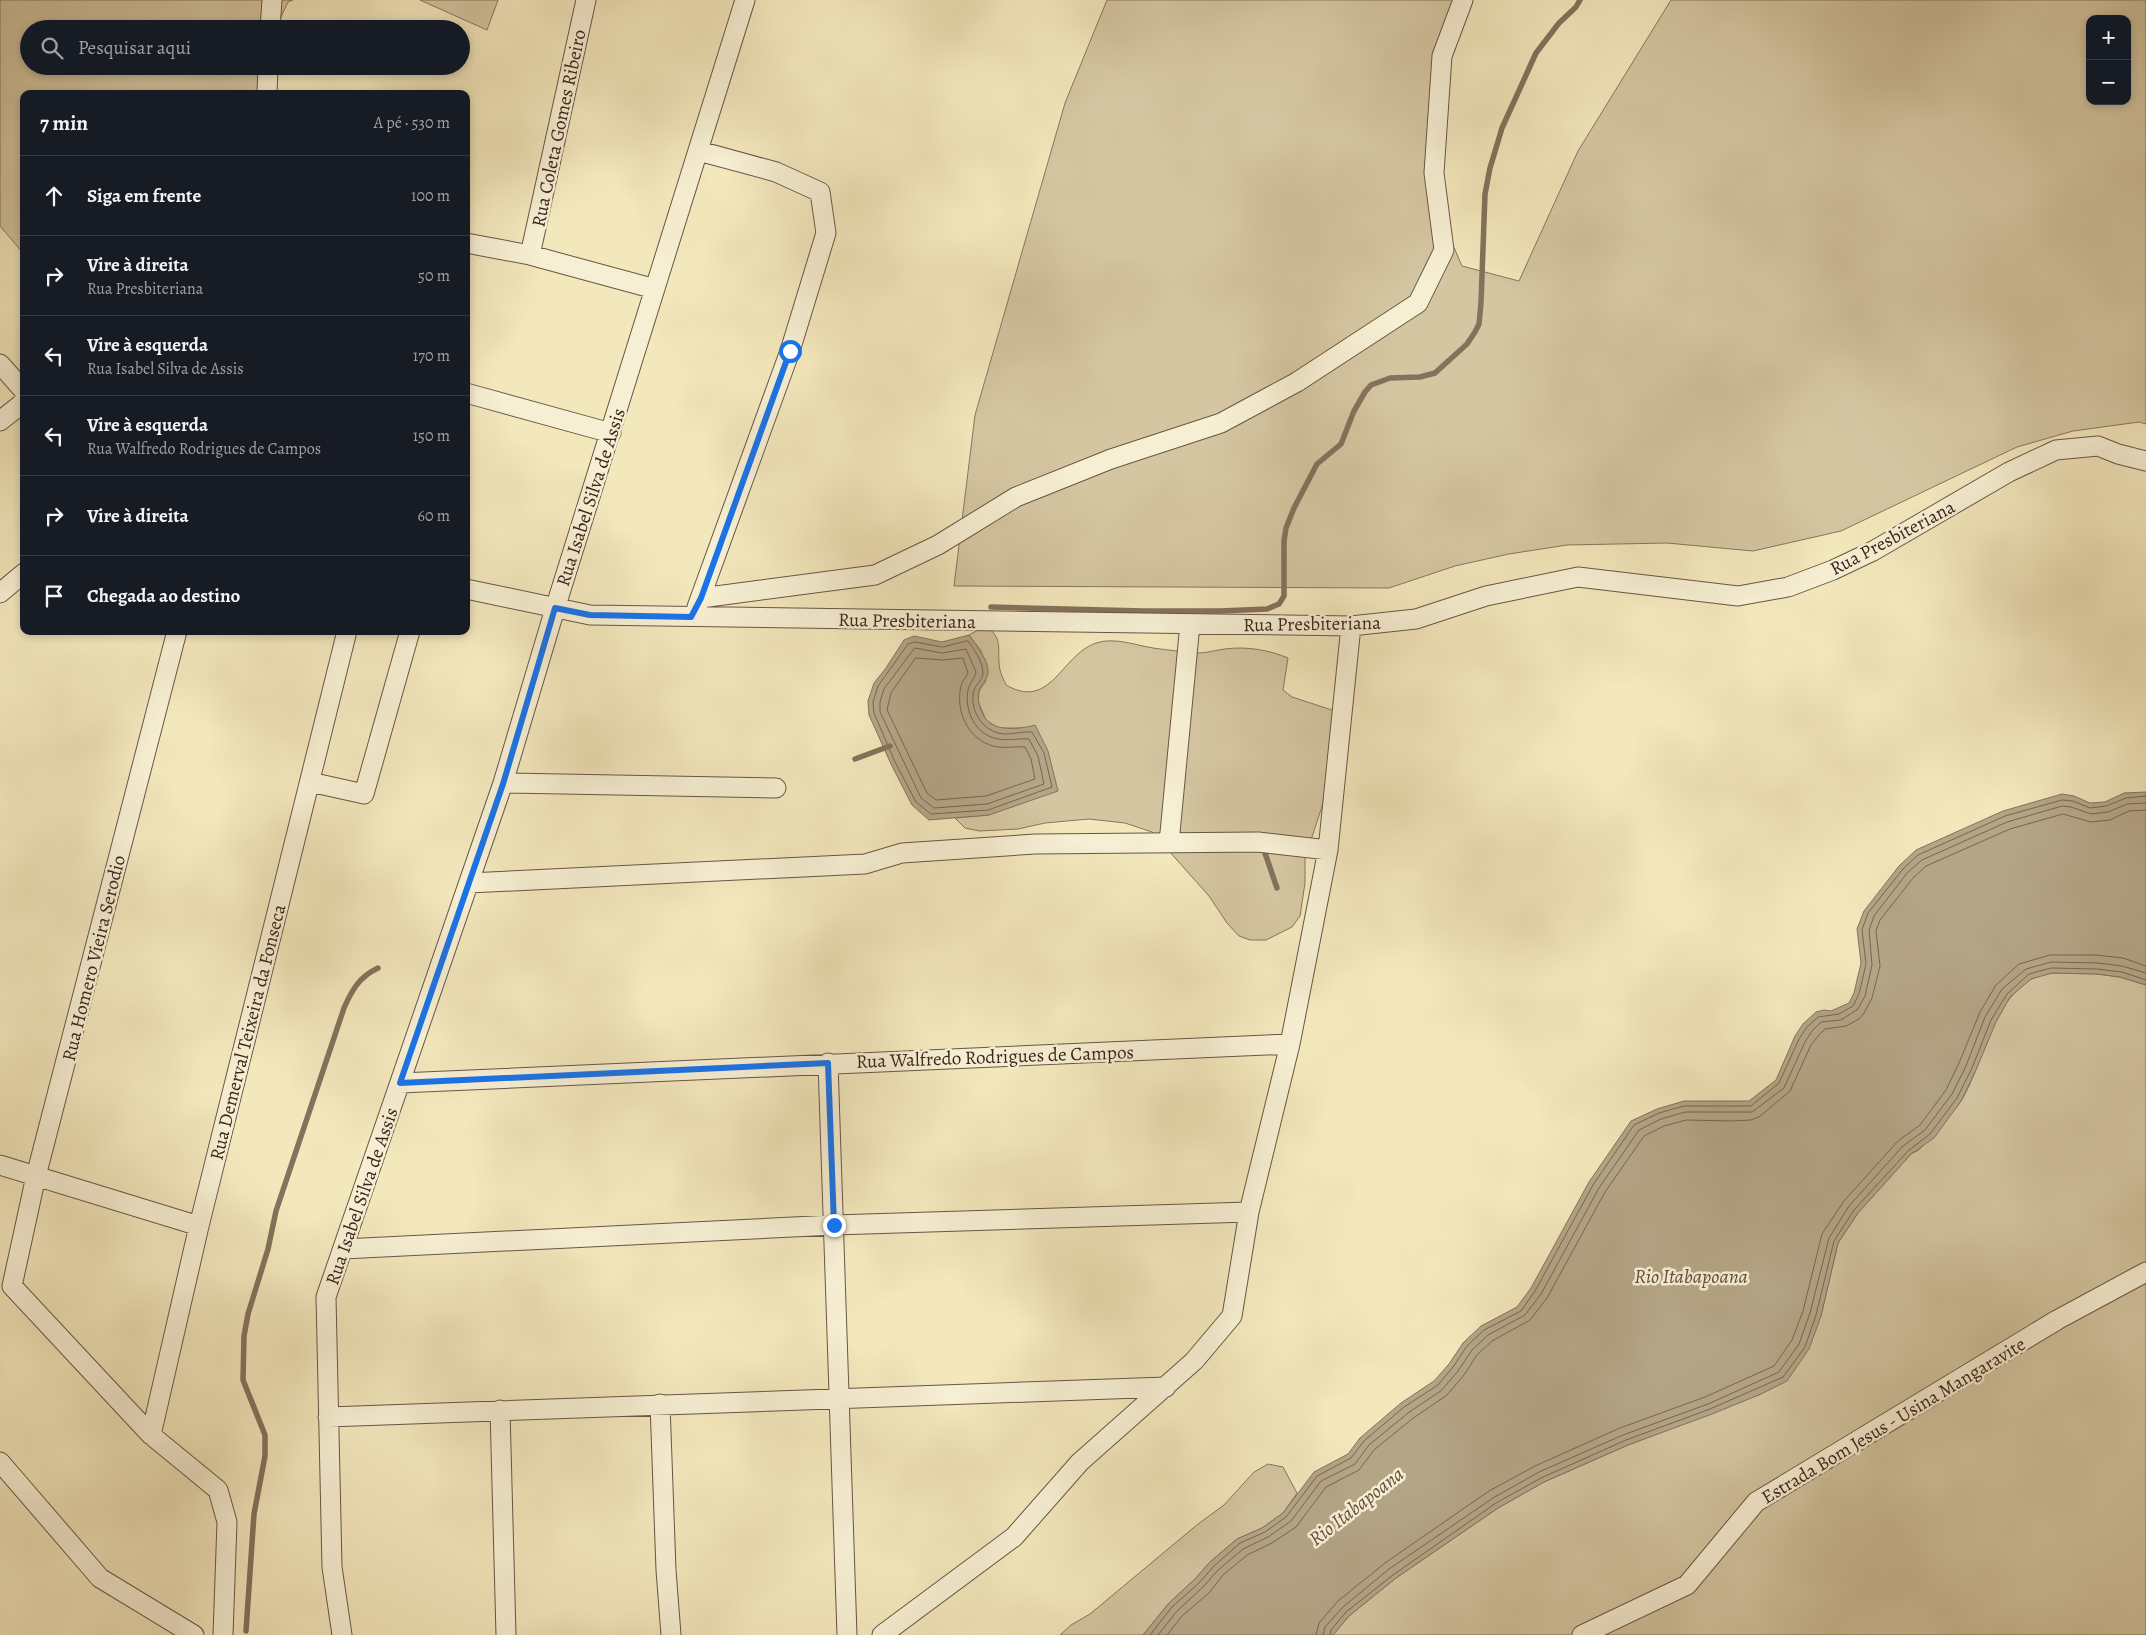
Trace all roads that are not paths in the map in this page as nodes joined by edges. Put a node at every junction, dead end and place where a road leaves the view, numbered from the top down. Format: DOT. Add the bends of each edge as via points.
graph roads {
  1 [pos="272,0"];
  2 [pos="586,0"];
  3 [pos="745,0"];
  4 [pos="1463,0"];
  5 [pos="271,20"];
  6 [pos="268,75"];
  7 [pos="267,90"];
  8 [pos="698,151"];
  9 [pos="470,244"];
  10 [pos="530,255"];
  11 [pos="655,289"];
  12 [pos="0,364"];
  13 [pos="20,386"];
  14 [pos="470,394"];
  15 [pos="20,405"];
  16 [pos="0,421"];
  17 [pos="611,432"];
  18 [pos="2146,461"];
  19 [pos="20,576"];
  20 [pos="470,590"];
  21 [pos="0,593"];
  22 [pos="701,598"];
  23 [pos="555,608"];
  24 [pos="691,617"];
  25 [pos="1190,624"];
  26 [pos="1351,626"];
  27 [pos="176,635"];
  28 [pos="346,635"];
  29 [pos="409,635"];
  30 [pos="310,782"];
  31 [pos="503,784"];
  32 [pos="776,788"];
  33 [pos="1168,843"];
  34 [pos="1328,850"];
  35 [pos="469,883"];
  36 [pos="1290,1044"];
  37 [pos="828,1063"];
  38 [pos="400,1083"];
  39 [pos="0,1165"];
  40 [pos="36,1176"];
  41 [pos="1249,1212"];
  42 [pos="834,1225"];
  43 [pos="199,1226"];
  44 [pos="343,1249"];
  45 [pos="2146,1272"];
  46 [pos="1166,1387"];
  47 [pos="839,1398"];
  48 [pos="660,1404"];
  49 [pos="500,1410"];
  50 [pos="328,1417"];
  51 [pos="150,1434"];
  52 [pos="0,1462"];
  53 [pos="194,1635"];
  54 [pos="223,1635"];
  55 [pos="342,1635"];
  56 [pos="506,1635"];
  57 [pos="671,1635"];
  58 [pos="847,1635"];
  59 [pos="882,1635"];
  60 [pos="1582,1635"];
  1 -- 5 [label="street"];
  2 -- 10 [label="street, Rua Coleta Gomes Ribeiro"];
  3 -- 8 [label="street, Rua Isabel Silva de Assis"];
  4 -- 22 [label="street" via="1442,56 1434,173 1444,250 1418,303 1297,382 1221,423 1112,458 1016,497 938,544 875,575"];
  6 -- 7 [label="street"];
  8 -- 11 [label="street, Rua Isabel Silva de Assis"];
  8 -- 22 [label="street" via="776,172 820,192 826,233 790,351"];
  9 -- 10 [label="street"];
  10 -- 11 [label="street"];
  11 -- 17 [label="street, Rua Isabel Silva de Assis"];
  12 -- 13 [label="street"];
  14 -- 17 [label="street"];
  15 -- 16 [label="street"];
  17 -- 23 [label="street, Rua Isabel Silva de Assis"];
  18 -- 26 [label="street, Rua Presbiteriana" via="2098,446 2056,450 2009,472 1873,551 1788,587 1738,596 1578,577 1486,596 1416,619"];
  19 -- 21 [label="street"];
  20 -- 23 [label="street, Rua Presbiteriana"];
  22 -- 24 [label="street"];
  23 -- 24 [label="street, Rua Presbiteriana" via="590,615"];
  23 -- 31 [label="street, Rua Isabel Silva de Assis"];
  24 -- 25 [label="street, Rua Presbiteriana"];
  25 -- 26 [label="street, Rua Presbiteriana"];
  25 -- 33 [label="street"];
  26 -- 34 [label="street"];
  27 -- 40 [label="street, Rua Homero Vieira Serodio"];
  28 -- 30 [label="street, Rua Demerval Teixeira da Fonseca"];
  29 -- 30 [label="street" via="364,794"];
  30 -- 43 [label="street, Rua Demerval Teixeira da Fonseca"];
  31 -- 32 [label="street"];
  31 -- 35 [label="street, Rua Isabel Silva de Assis"];
  33 -- 34 [label="street" via="1258,842"];
  33 -- 35 [label="street" via="1035,844 902,853 864,864"];
  34 -- 36 [label="street"];
  35 -- 38 [label="street, Rua Isabel Silva de Assis"];
  36 -- 37 [label="street, Rua Walfredo Rodrigues de Campos"];
  36 -- 41 [label="street"];
  37 -- 38 [label="street, Rua Walfredo Rodrigues de Campos"];
  37 -- 42 [label="street"];
  38 -- 44 [label="street, Rua Isabel Silva de Assis"];
  39 -- 40 [label="street"];
  40 -- 43 [label="street"];
  40 -- 51 [label="street, Rua Homero Vieira Serodio" via="12,1286"];
  41 -- 42 [label="street"];
  41 -- 46 [label="street" via="1232,1316 1194,1361"];
  42 -- 44 [label="street"];
  42 -- 47 [label="street"];
  43 -- 51 [label="street, Rua Demerval Teixeira da Fonseca"];
  44 -- 50 [label="street, Rua Isabel Silva de Assis" via="326,1298"];
  45 -- 60 [label="street, Estrada Bom Jesus - Usina Mangaravite" via="2057,1320 1756,1502 1687,1585"];
  46 -- 47 [label="street"];
  46 -- 59 [label="street" via="1080,1462 1014,1537"];
  47 -- 48 [label="street"];
  47 -- 58 [label="street"];
  48 -- 49 [label="street"];
  48 -- 57 [label="street"];
  49 -- 50 [label="street"];
  49 -- 56 [label="street"];
  50 -- 55 [label="street, Rua Isabel Silva de Assis" via="332,1567"];
  51 -- 54 [label="street" via="218,1490 227,1522"];
  52 -- 53 [label="street" via="100,1578"];
}
